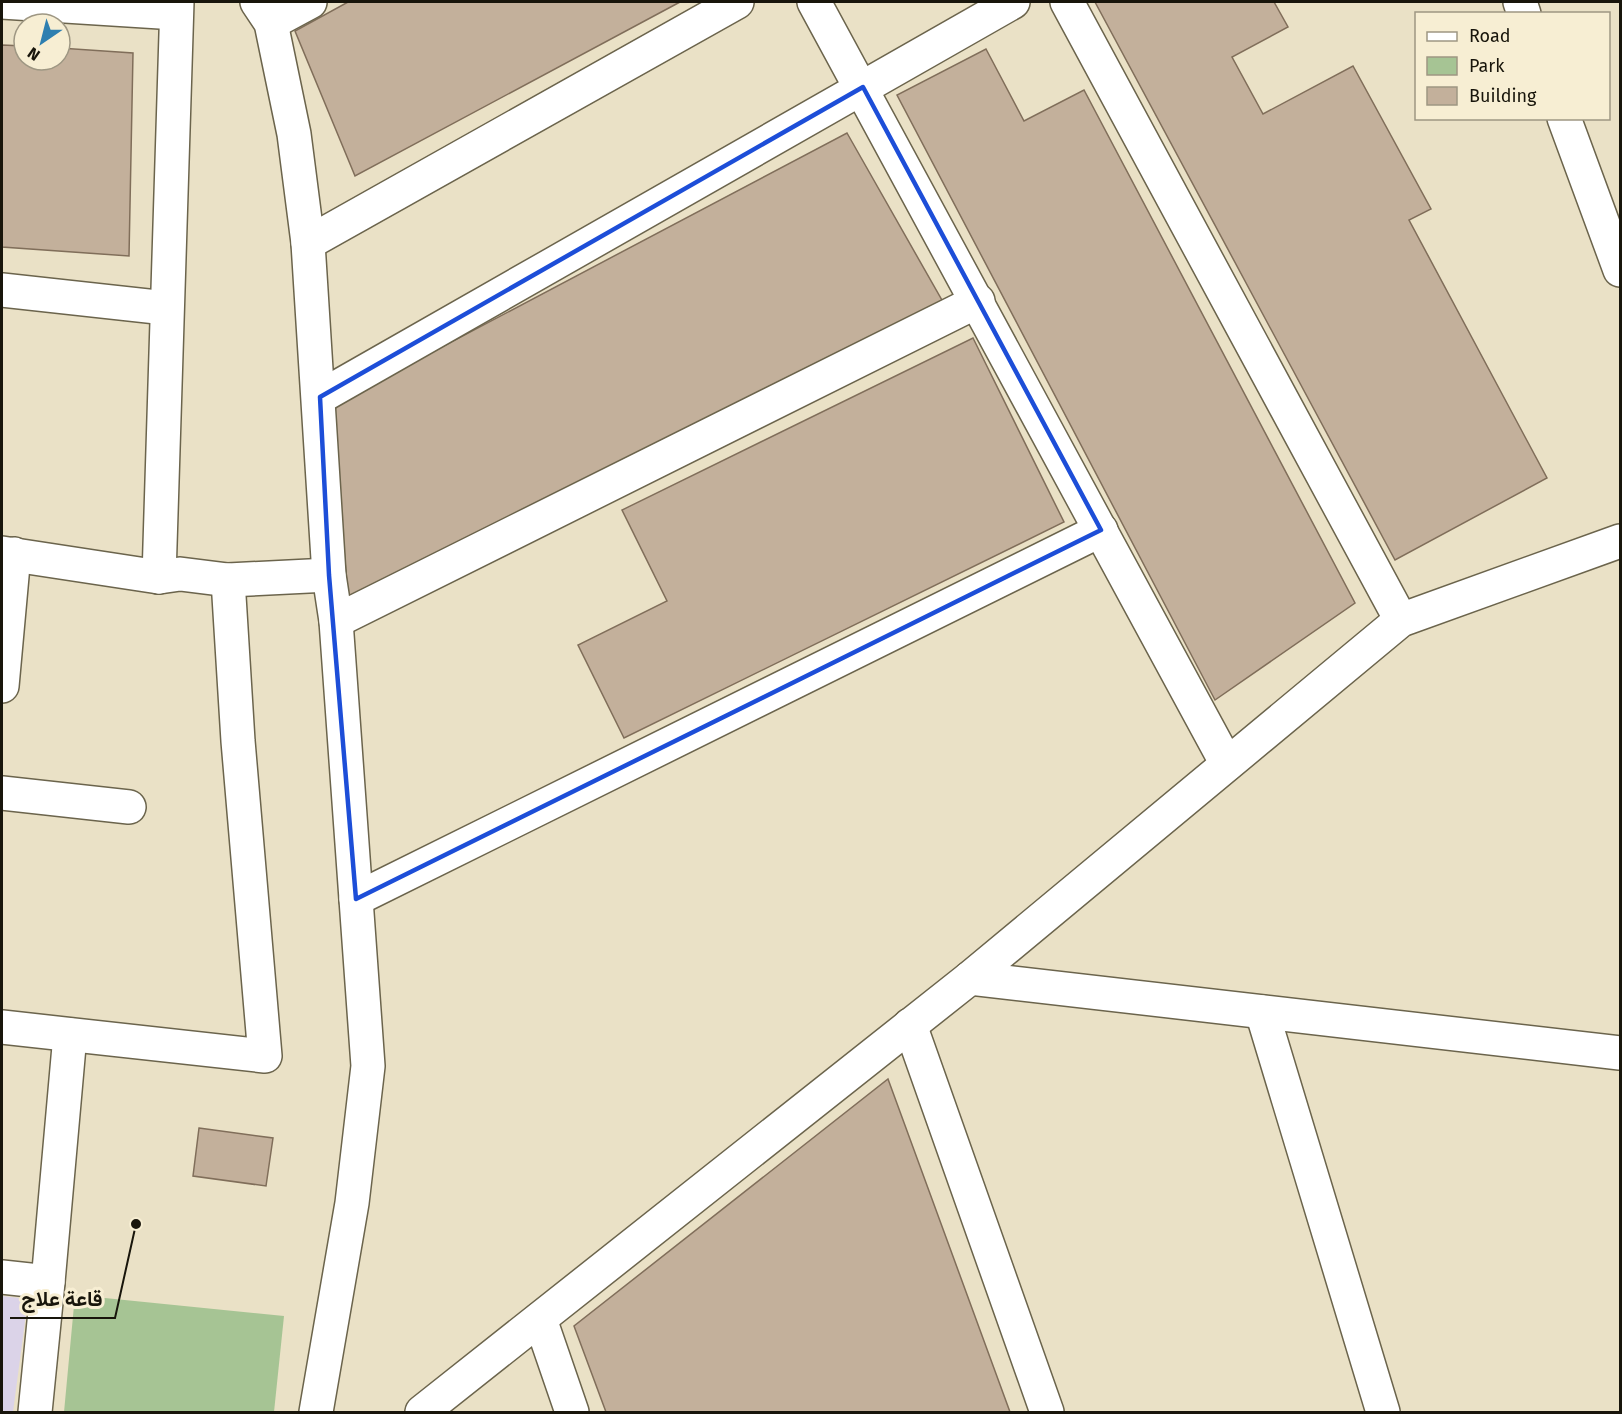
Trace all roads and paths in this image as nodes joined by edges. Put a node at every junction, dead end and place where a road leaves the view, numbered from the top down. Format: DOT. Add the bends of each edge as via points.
graph roads {
  1 [pos="2,2"];
  2 [pos="310,2"];
  3 [pos="737,2"];
  4 [pos="814,2"];
  5 [pos="1013,2"];
  6 [pos="1067,2"];
  7 [pos="177,7"];
  8 [pos="264,12"];
  9 [pos="863,87"];
  10 [pos="1565,120"];
  11 [pos="308,243"];
  12 [pos="1620,270"];
  13 [pos="2,290"];
  14 [pos="978,301"];
  15 [pos="166,308"];
  16 [pos="320,398"];
  17 [pos="1101,530"];
  18 [pos="1620,541"];
  19 [pos="8,554"];
  20 [pos="329,575"];
  21 [pos="159,577"];
  22 [pos="228,579"];
  23 [pos="1401,620"];
  24 [pos="336,621"];
  25 [pos="2,686"];
  26 [pos="1227,764"];
  27 [pos="2,793"];
  28 [pos="129,807"];
  29 [pos="356,898"];
  30 [pos="970,978"];
  31 [pos="1262,1012"];
  32 [pos="910,1025"];
  33 [pos="2,1027"];
  34 [pos="70,1035"];
  35 [pos="1620,1053"];
  36 [pos="2,1277"];
  37 [pos="48,1282"];
  38 [pos="540,1319"];
  39 [pos="35,1413"];
  40 [pos="316,1413"];
  41 [pos="422,1413"];
  42 [pos="572,1413"];
  43 [pos="1047,1413"];
  44 [pos="1383,1413"];
  1 -- 7 [label="street"];
  2 -- 8 [label="street"];
  3 -- 11 [label="street"];
  4 -- 9 [label="street"];
  5 -- 9 [label="street"];
  6 -- 23 [label="street"];
  7 -- 15 [label="street"];
  8 -- 11 [label="street" via="294,134"];
  9 -- 14 [label="street"];
  9 -- 16 [label="street"];
  10 -- 12 [label="street"];
  11 -- 16 [label="street"];
  13 -- 15 [label="street"];
  14 -- 17 [label="street"];
  14 -- 24 [label="street"];
  15 -- 21 [label="street"];
  16 -- 20 [label="street"];
  17 -- 26 [label="street"];
  17 -- 29 [label="street"];
  18 -- 23 [label="street"];
  19 -- 21 [label="street"];
  19 -- 25 [label="street"];
  20 -- 22 [label="street"];
  20 -- 24 [label="street"];
  21 -- 22 [label="street" via="180,574"];
  22 -- 34 [label="street" via="265,1056"];
  23 -- 26 [label="street"];
  24 -- 29 [label="street"];
  26 -- 30 [label="street"];
  27 -- 28 [label="street"];
  29 -- 40 [label="street" via="368,1066 352,1203"];
  30 -- 31 [label="street"];
  30 -- 32 [label="street"];
  31 -- 35 [label="street"];
  31 -- 44 [label="street"];
  32 -- 38 [label="street"];
  32 -- 43 [label="street"];
  33 -- 34 [label="street"];
  34 -- 37 [label="street"];
  36 -- 37 [label="street"];
  37 -- 39 [label="street"];
  38 -- 41 [label="street"];
  38 -- 42 [label="street"];
}
